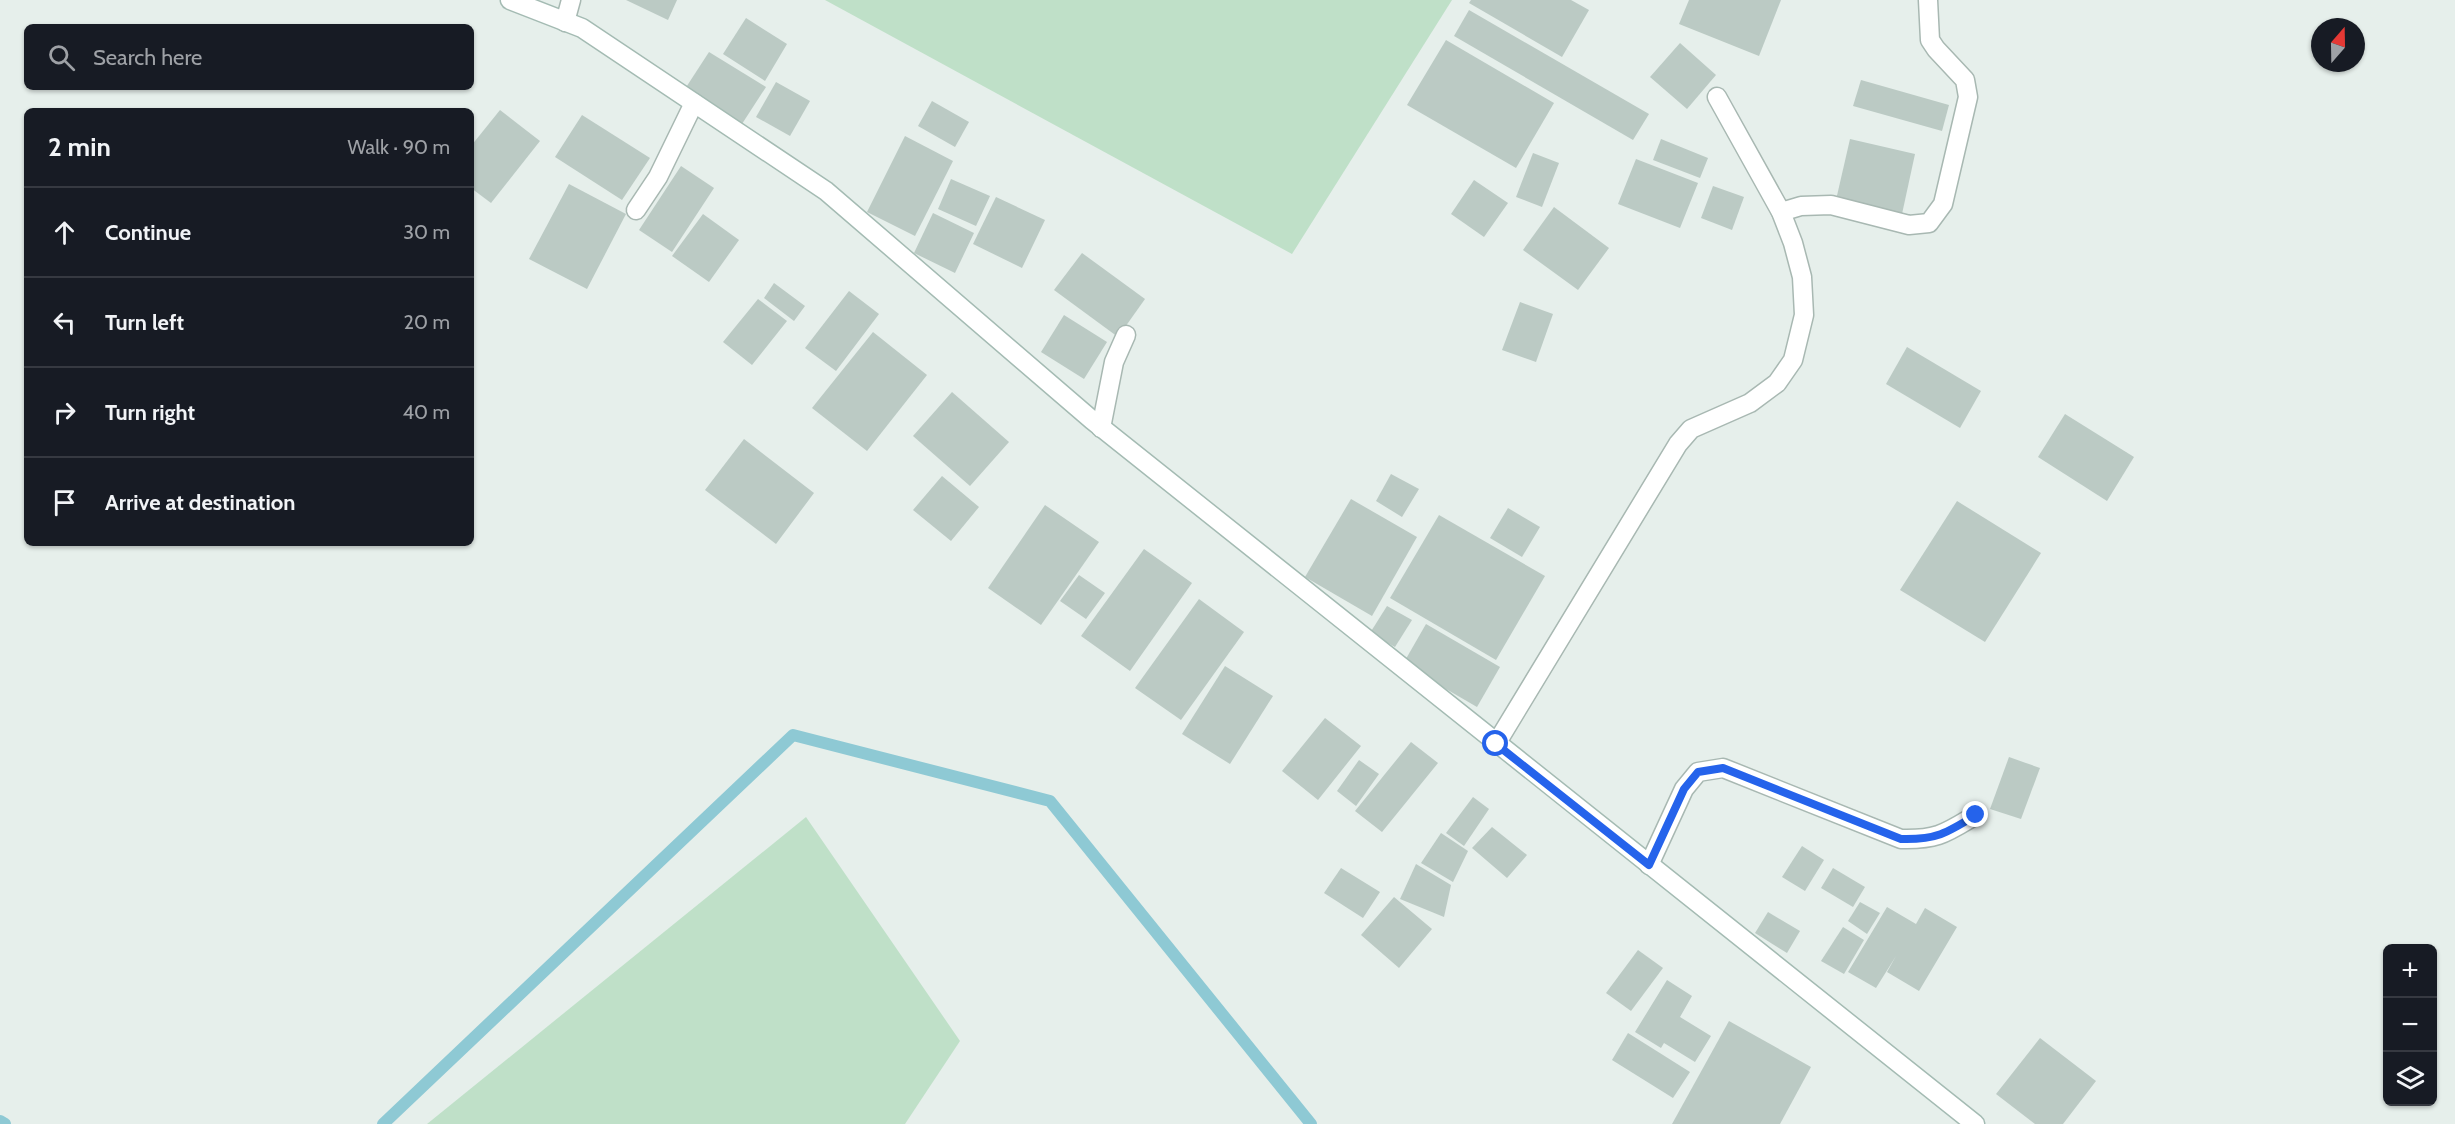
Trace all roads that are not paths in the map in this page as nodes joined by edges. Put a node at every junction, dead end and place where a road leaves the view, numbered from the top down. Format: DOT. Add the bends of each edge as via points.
graph roads {
  1 [pos="510,0"];
  2 [pos="571,0"];
  3 [pos="1928,0"];
  4 [pos="565,22"];
  5 [pos="1717,97"];
  6 [pos="694,103"];
  7 [pos="636,210"];
  8 [pos="1781,212"];
  9 [pos="1126,335"];
  10 [pos="1101,428"];
  11 [pos="1496,744"];
  12 [pos="1976,815"];
  13 [pos="1649,865"];
  14 [pos="1975,1124"];
  1 -- 4 [label="street"];
  2 -- 4 [label="street"];
  3 -- 8 [label="street" via="1930,39 1965,80 1968,97 1943,204 1929,223 1909,225 1831,205 1801,206"];
  4 -- 6 [label="street" via="582,28"];
  5 -- 8 [label="street"];
  6 -- 7 [label="street" via="658,177"];
  6 -- 10 [label="street" via="826,191"];
  8 -- 11 [label="street" via="1802,277 1804,315 1793,360 1777,383 1750,404 1691,429 1678,444"];
  9 -- 10 [label="street" via="1114,362"];
  10 -- 11 [label="street"];
  11 -- 13 [label="street"];
  12 -- 13 [label="street" via="1942,835 1901,839 1723,768 1698,772 1684,789"];
  13 -- 14 [label="street"];
}
